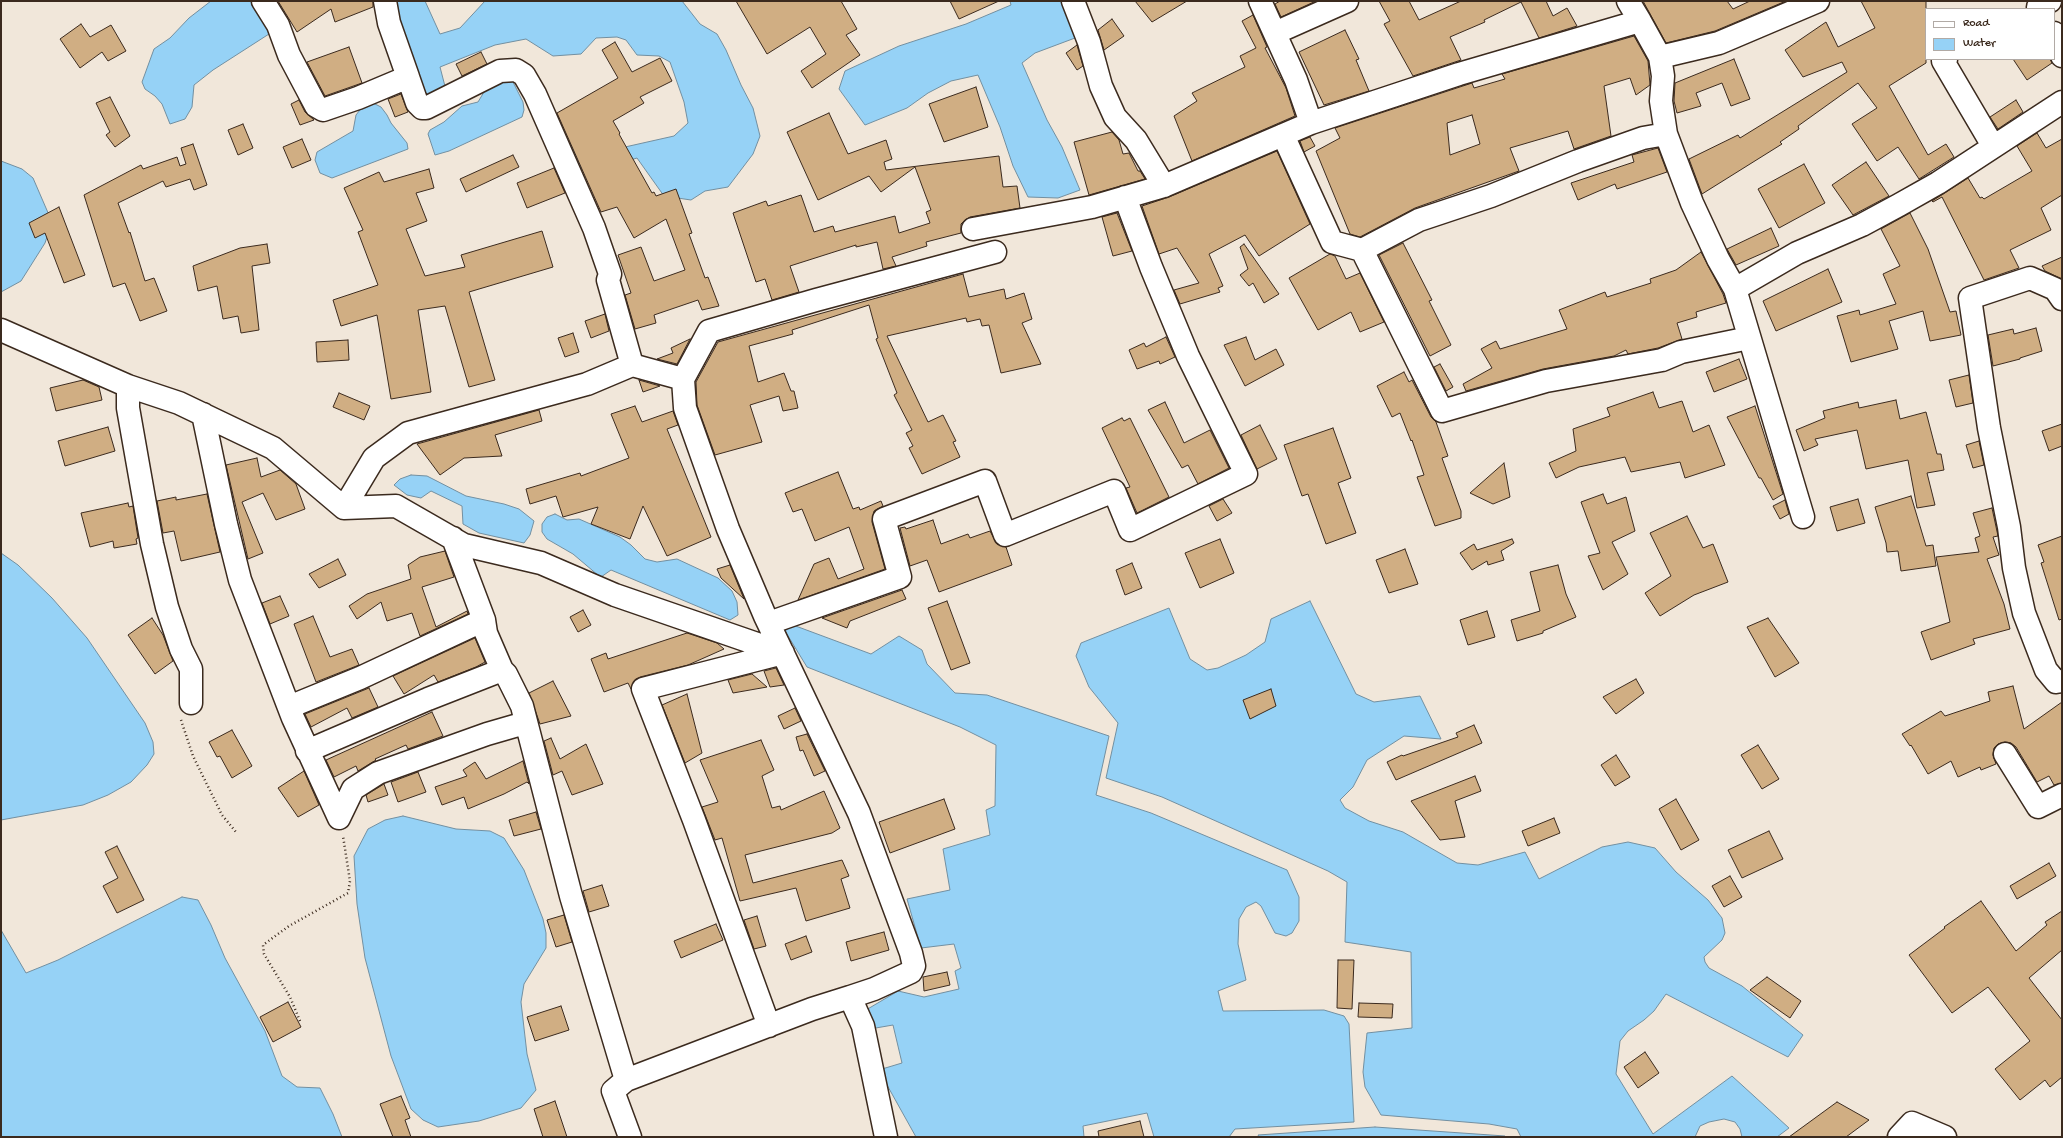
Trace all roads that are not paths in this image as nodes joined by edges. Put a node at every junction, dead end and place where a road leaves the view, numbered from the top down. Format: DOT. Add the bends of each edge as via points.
graph roads {
  1 [pos="263,1"];
  2 [pos="385,1"];
  3 [pos="1073,1"];
  4 [pos="1260,1"];
  5 [pos="1347,1"];
  6 [pos="1628,1"];
  7 [pos="1818,1"];
  8 [pos="1640,21"];
  9 [pos="1275,33"];
  10 [pos="2055,37"];
  11 [pos="2062,56"];
  12 [pos="1660,57"];
  13 [pos="1944,60"];
  14 [pos="408,77"];
  15 [pos="2062,102"];
  16 [pos="1311,123"];
  17 [pos="1666,134"];
  18 [pos="1283,135"];
  19 [pos="1993,146"];
  20 [pos="1164,186"];
  21 [pos="1125,197"];
  22 [pos="973,229"];
  23 [pos="1362,250"];
  24 [pos="995,252"];
  25 [pos="1735,289"];
  26 [pos="2062,299"];
  27 [pos="1,330"];
  28 [pos="1749,338"];
  29 [pos="632,365"];
  30 [pos="683,379"];
  31 [pos="128,386"];
  32 [pos="203,414"];
  33 [pos="344,508"];
  34 [pos="1803,517"];
  35 [pos="453,538"];
  36 [pos="484,620"];
  37 [pos="769,624"];
  38 [pos="783,653"];
  39 [pos="502,670"];
  40 [pos="2062,681"];
  41 [pos="191,703"];
  42 [pos="289,707"];
  43 [pos="526,723"];
  44 [pos="307,751"];
  45 [pos="2005,754"];
  46 [pos="2062,795"];
  47 [pos="850,997"];
  48 [pos="769,1026"];
  49 [pos="626,1080"];
  50 [pos="630,1137"];
  51 [pos="886,1137"];
  52 [pos="1899,1137"];
  53 [pos="1945,1137"];
  1 -- 14 [label="street" via="278,25 289,55 316,106 323,110"];
  2 -- 14 [label="street" via="389,22"];
  3 -- 20 [label="street" via="1089,42 1101,86 1115,116 1136,140"];
  4 -- 9 [label="street"];
  5 -- 9 [label="street"];
  6 -- 8 [label="street"];
  7 -- 12 [label="street" via="1720,43"];
  8 -- 12 [label="street"];
  8 -- 16 [label="street" via="1459,74"];
  9 -- 16 [label="street" via="1296,80"];
  10 -- 11 [label="street"];
  12 -- 17 [label="street" via="1664,76 1661,101"];
  13 -- 19 [label="street"];
  14 -- 29 [label="street" via="418,105 426,108 500,71 516,70 524,75 535,94 594,228 610,274 608,280"];
  15 -- 19 [label="street"];
  16 -- 18 [label="street"];
  17 -- 23 [label="street" via="1628,143 1491,196 1419,220"];
  17 -- 25 [label="street" via="1692,203"];
  18 -- 20 [label="street"];
  18 -- 23 [label="street" via="1332,242"];
  19 -- 25 [label="street" via="1938,183 1862,226 1797,253"];
  20 -- 21 [label="street"];
  21 -- 22 [label="street" via="1092,207"];
  21 -- 37 [label="street" via="1188,356 1246,474 1130,530 1114,491 1005,535 985,481 884,519 900,577"];
  23 -- 28 [label="street" via="1442,411 1546,381 1662,360 1681,352"];
  24 -- 30 [label="street" via="816,300 710,332"];
  25 -- 28 [label="street"];
  26 -- 40 [label="street" via="2054,289 2030,278 1970,298 1989,428 2024,613 2046,670 2056,682"];
  27 -- 31 [label="street"];
  28 -- 34 [label="street"];
  29 -- 30 [label="street"];
  29 -- 33 [label="street" via="587,384 408,433 374,458"];
  30 -- 37 [label="street" via="685,408 728,529"];
  31 -- 32 [label="street"];
  31 -- 41 [label="street" via="128,408 152,544 167,607 181,649 191,669"];
  32 -- 33 [label="street" via="273,448"];
  32 -- 42 [label="street" via="240,580"];
  33 -- 35 [label="street" via="396,506"];
  35 -- 36 [label="street"];
  35 -- 38 [label="street" via="464,544 541,563 614,595"];
  36 -- 39 [label="street" via="486,633"];
  36 -- 42 [label="street" via="360,678"];
  37 -- 38 [label="street"];
  38 -- 47 [label="street" via="859,813 902,926 914,966 911,972 899,979"];
  38 -- 48 [label="street" via="643,689"];
  39 -- 43 [label="street" via="522,706"];
  39 -- 44 [label="street"];
  42 -- 44 [label="street"];
  43 -- 44 [label="street" via="487,734 378,773 353,788 339,818"];
  43 -- 49 [label="street" via="571,896"];
  45 -- 46 [label="street" via="2038,807"];
  47 -- 48 [label="street"];
  47 -- 51 [label="street" via="863,1026"];
  48 -- 49 [label="street"];
  49 -- 50 [label="street" via="613,1091"];
  52 -- 53 [label="street" via="1912,1123"];
}
